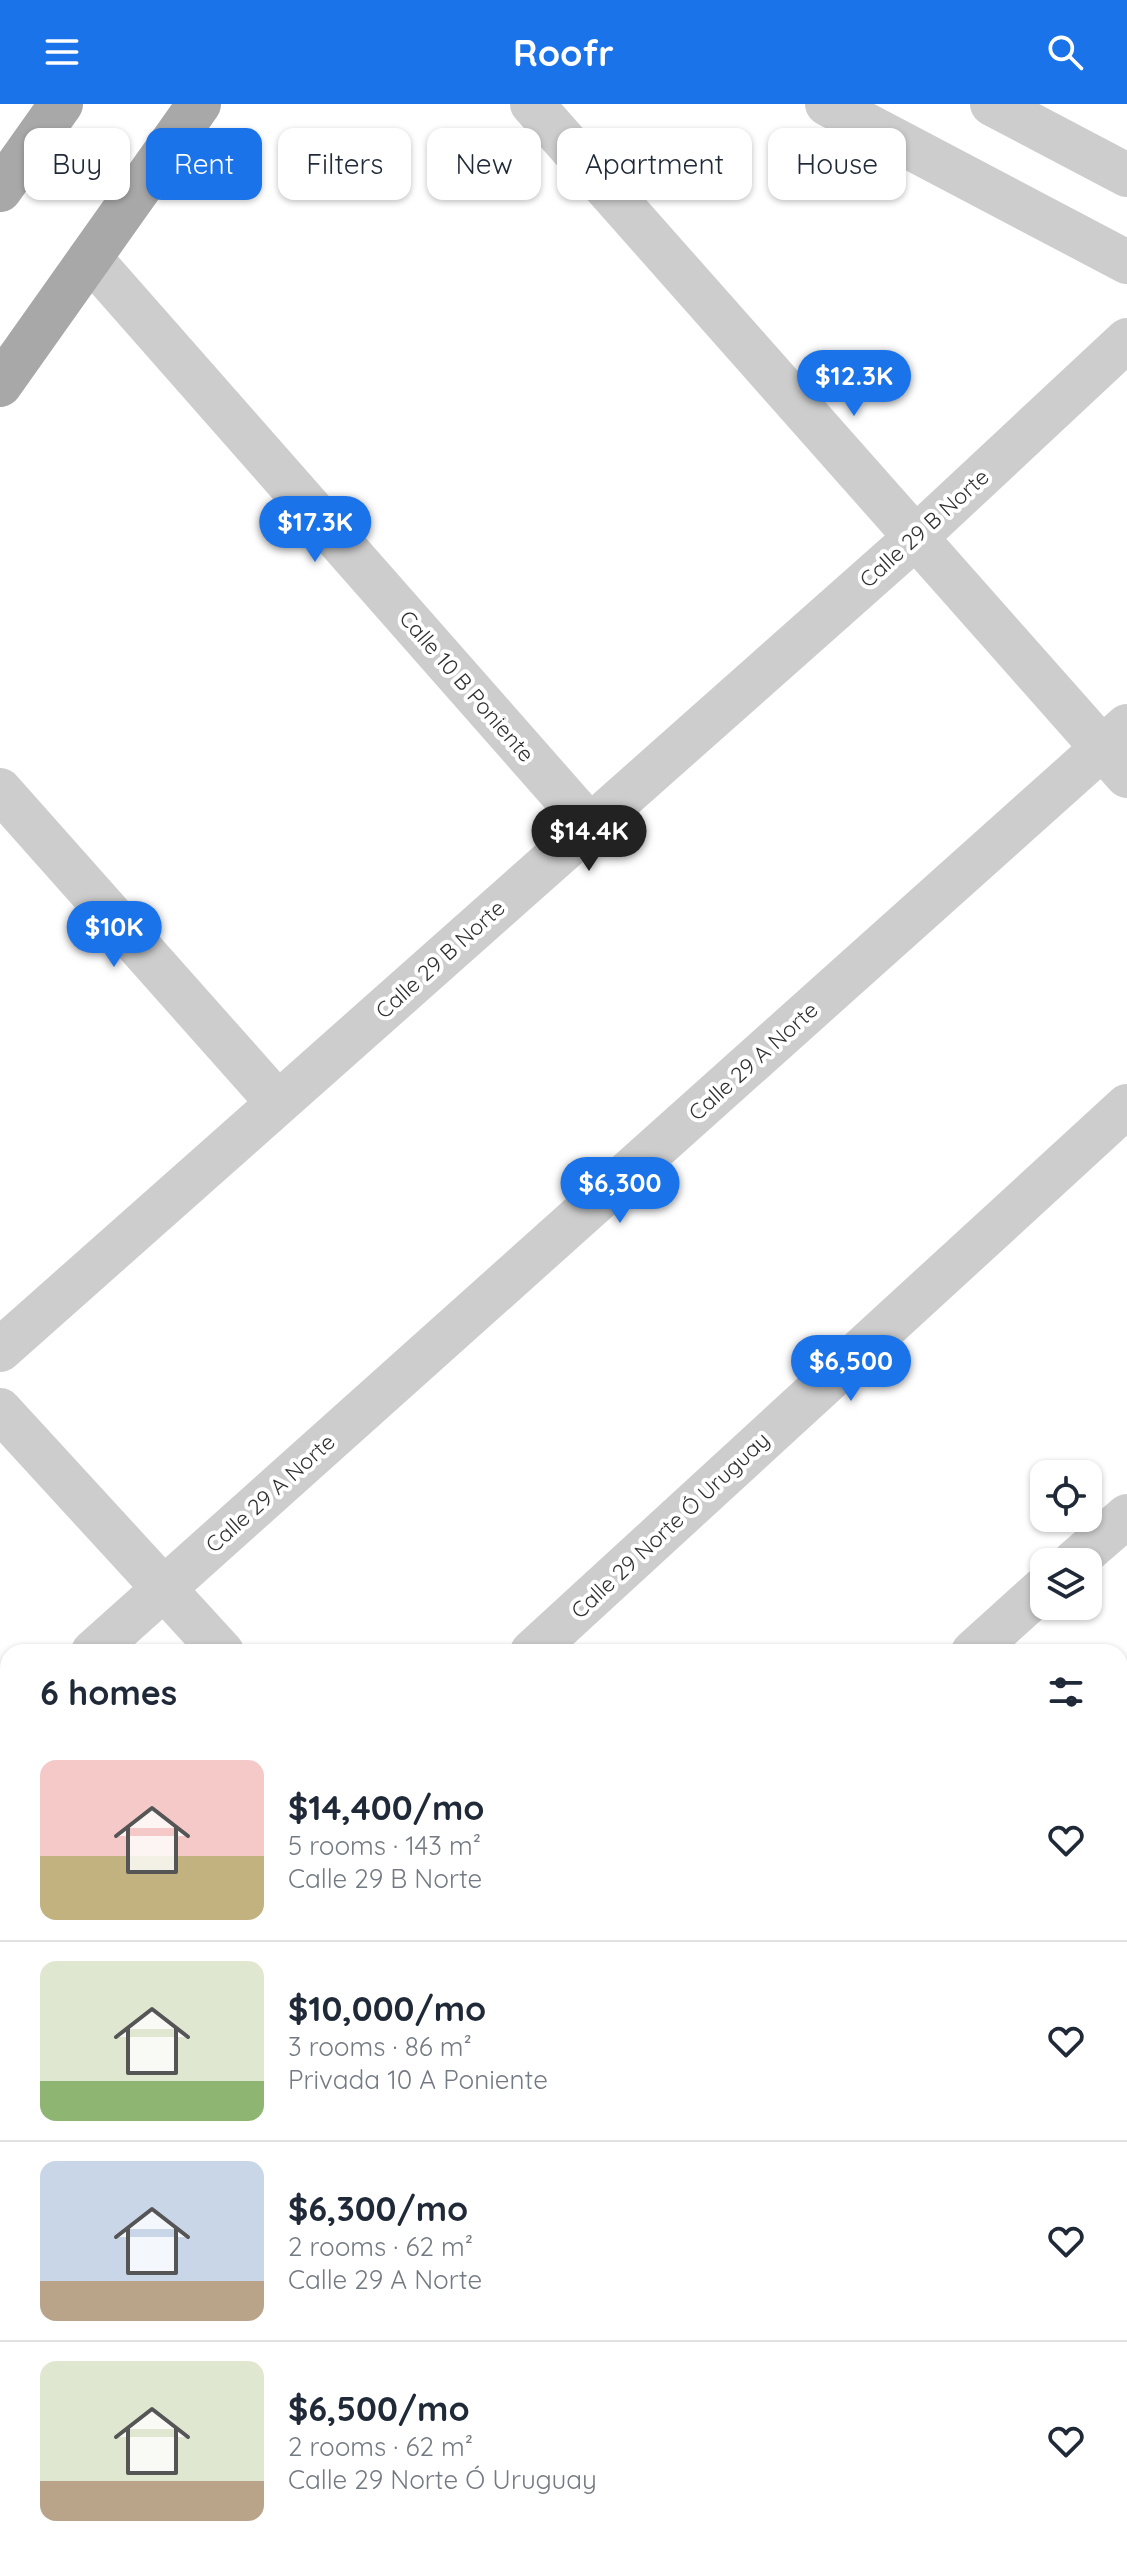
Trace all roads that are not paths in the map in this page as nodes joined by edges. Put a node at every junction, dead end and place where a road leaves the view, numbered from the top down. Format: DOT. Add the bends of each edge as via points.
graph roads {
  1 [pos="61,104"];
  2 [pos="199,104"];
  3 [pos="532,104"];
  4 [pos="827,104"];
  5 [pos="992,104"];
  6 [pos="1127,175"];
  7 [pos="0,190"];
  8 [pos="90,258"];
  9 [pos="1127,262"];
  10 [pos="1127,340"];
  11 [pos="0,385"];
  12 [pos="915,538"];
  13 [pos="1119,750"];
  14 [pos="0,790"];
  15 [pos="590,826"];
  16 [pos="278,1103"];
  17 [pos="1127,1106"];
  18 [pos="0,1350"];
  19 [pos="0,1410"];
  20 [pos="1127,1516"];
  21 [pos="1090,1548"];
  22 [pos="163,1588"];
  23 [pos="1030,1601"];
  24 [pos="102,1644"];
  25 [pos="215,1644"];
  26 [pos="541,1644"];
  27 [pos="982,1644"];
  1 -- 7 [label="main road"];
  2 -- 8 [label="main road"];
  3 -- 12 [label="street"];
  4 -- 9 [label="street"];
  5 -- 6 [label="street"];
  8 -- 11 [label="main road"];
  8 -- 15 [label="street, Calle 10 B Poniente"];
  10 -- 12 [label="street, Calle 29 B Norte"];
  12 -- 13 [label="street"];
  12 -- 15 [label="street, Calle 29 B Norte"];
  13 -- 22 [label="street, Calle 29 A Norte"];
  14 -- 16 [label="street"];
  15 -- 16 [label="street, Calle 29 B Norte"];
  16 -- 18 [label="street, Calle 29 B Norte"];
  17 -- 26 [label="street, Calle 29 Norte Ó Uruguay"];
  19 -- 22 [label="street"];
  20 -- 21 [label="street"];
  22 -- 24 [label="street, Calle 29 A Norte"];
  22 -- 25 [label="street"];
  23 -- 27 [label="street"];
}
